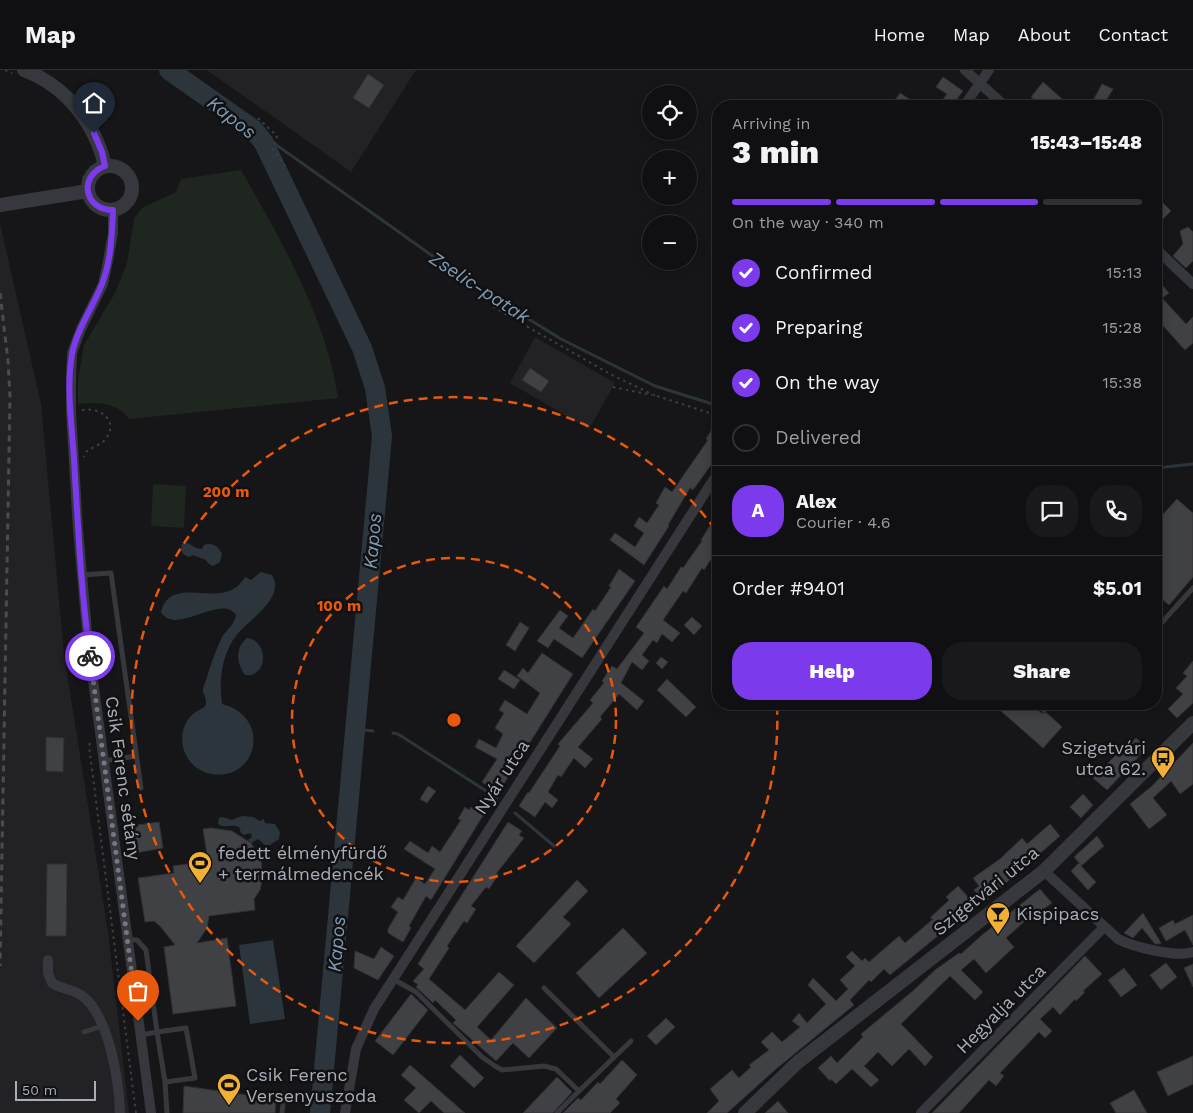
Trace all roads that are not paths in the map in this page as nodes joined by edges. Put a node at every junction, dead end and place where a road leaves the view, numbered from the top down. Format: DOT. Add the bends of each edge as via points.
graph roads {
  1 [pos="965,70"];
  2 [pos="988,70"];
  3 [pos="18,72"];
  4 [pos="980,83"];
  5 [pos="968,100"];
  6 [pos="998,100"];
  7 [pos="101,164"];
  8 [pos="85,187"];
  9 [pos="2,205"];
  10 [pos="113,210"];
  11 [pos="1162,255"];
  12 [pos="1193,284"];
  13 [pos="712,482"];
  14 [pos="82,575"];
  15 [pos="1193,588"];
  16 [pos="1162,622"];
  17 [pos="1193,723"];
  18 [pos="136,756"];
  19 [pos="104,762"];
  20 [pos="141,788"];
  21 [pos="1044,870"];
  22 [pos="1104,927"];
  23 [pos="128,940"];
  24 [pos="1193,952"];
  25 [pos="48,960"];
  26 [pos="392,979"];
  27 [pos="544,988"];
  28 [pos="102,1026"];
  29 [pos="84,1032"];
  30 [pos="157,1032"];
  31 [pos="140,1036"];
  32 [pos="631,1041"];
  33 [pos="614,1057"];
  34 [pos="165,1082"];
  35 [pos="579,1091"];
  36 [pos="284,1094"];
  37 [pos="120,1113"];
  38 [pos="151,1113"];
  39 [pos="167,1113"];
  40 [pos="282,1113"];
  41 [pos="345,1113"];
  42 [pos="557,1113"];
  43 [pos="745,1113"];
  44 [pos="921,1113"];
  1 -- 4 [label="street"];
  2 -- 4 [label="street"];
  3 -- 7 [label="street" via="47,81 65,95 83,116 96,139"];
  4 -- 5 [label="street"];
  4 -- 6 [label="street"];
  7 -- 8 [label="street"];
  7 -- 10 [label="street" via="118,167 132,183 130,197 125,204"];
  8 -- 9 [label="street"];
  8 -- 10 [label="street" via="94,203"];
  10 -- 14 [label="street, Csik Ferenc sétány" via="103,284 72,353 71,412"];
  11 -- 12 [label="street"];
  13 -- 26 [label="street, Nyár utca"];
  14 -- 18 [label="lane" via="111,574"];
  14 -- 19 [label="street, Csik Ferenc sétány"];
  15 -- 16 [label="lane"];
  17 -- 21 [label="street, Szigetvári utca"];
  18 -- 19 [label="lane"];
  18 -- 20 [label="lane"];
  19 -- 23 [label="street, Csik Ferenc sétány"];
  21 -- 22 [label="street"];
  21 -- 43 [label="street, Szigetvári utca" via="798,1062"];
  22 -- 24 [label="street" via="1130,946 1177,954"];
  22 -- 44 [label="street, Hegyalja utca"];
  23 -- 30 [label="lane" via="137,940 146,950"];
  23 -- 31 [label="street, Csik Ferenc sétány"];
  25 -- 28 [label="street" via="52,983 75,991 87,1000"];
  26 -- 35 [label="lane" via="416,992 475,1051 495,1066 502,1070 544,1066 556,1069"];
  26 -- 41 [label="street, Nyár utca" via="356,1049"];
  27 -- 33 [label="lane"];
  28 -- 29 [label="lane"];
  28 -- 37 [label="street" via="111,1048"];
  30 -- 31 [label="lane"];
  30 -- 34 [label="lane"];
  30 -- 34 [label="lane" via="186,1028 195,1078"];
  31 -- 38 [label="street, Csik Ferenc sétány"];
  32 -- 33 [label="lane"];
  33 -- 35 [label="lane"];
  34 -- 39 [label="lane"];
  35 -- 42 [label="lane"];
  36 -- 40 [label="lane"];
}
